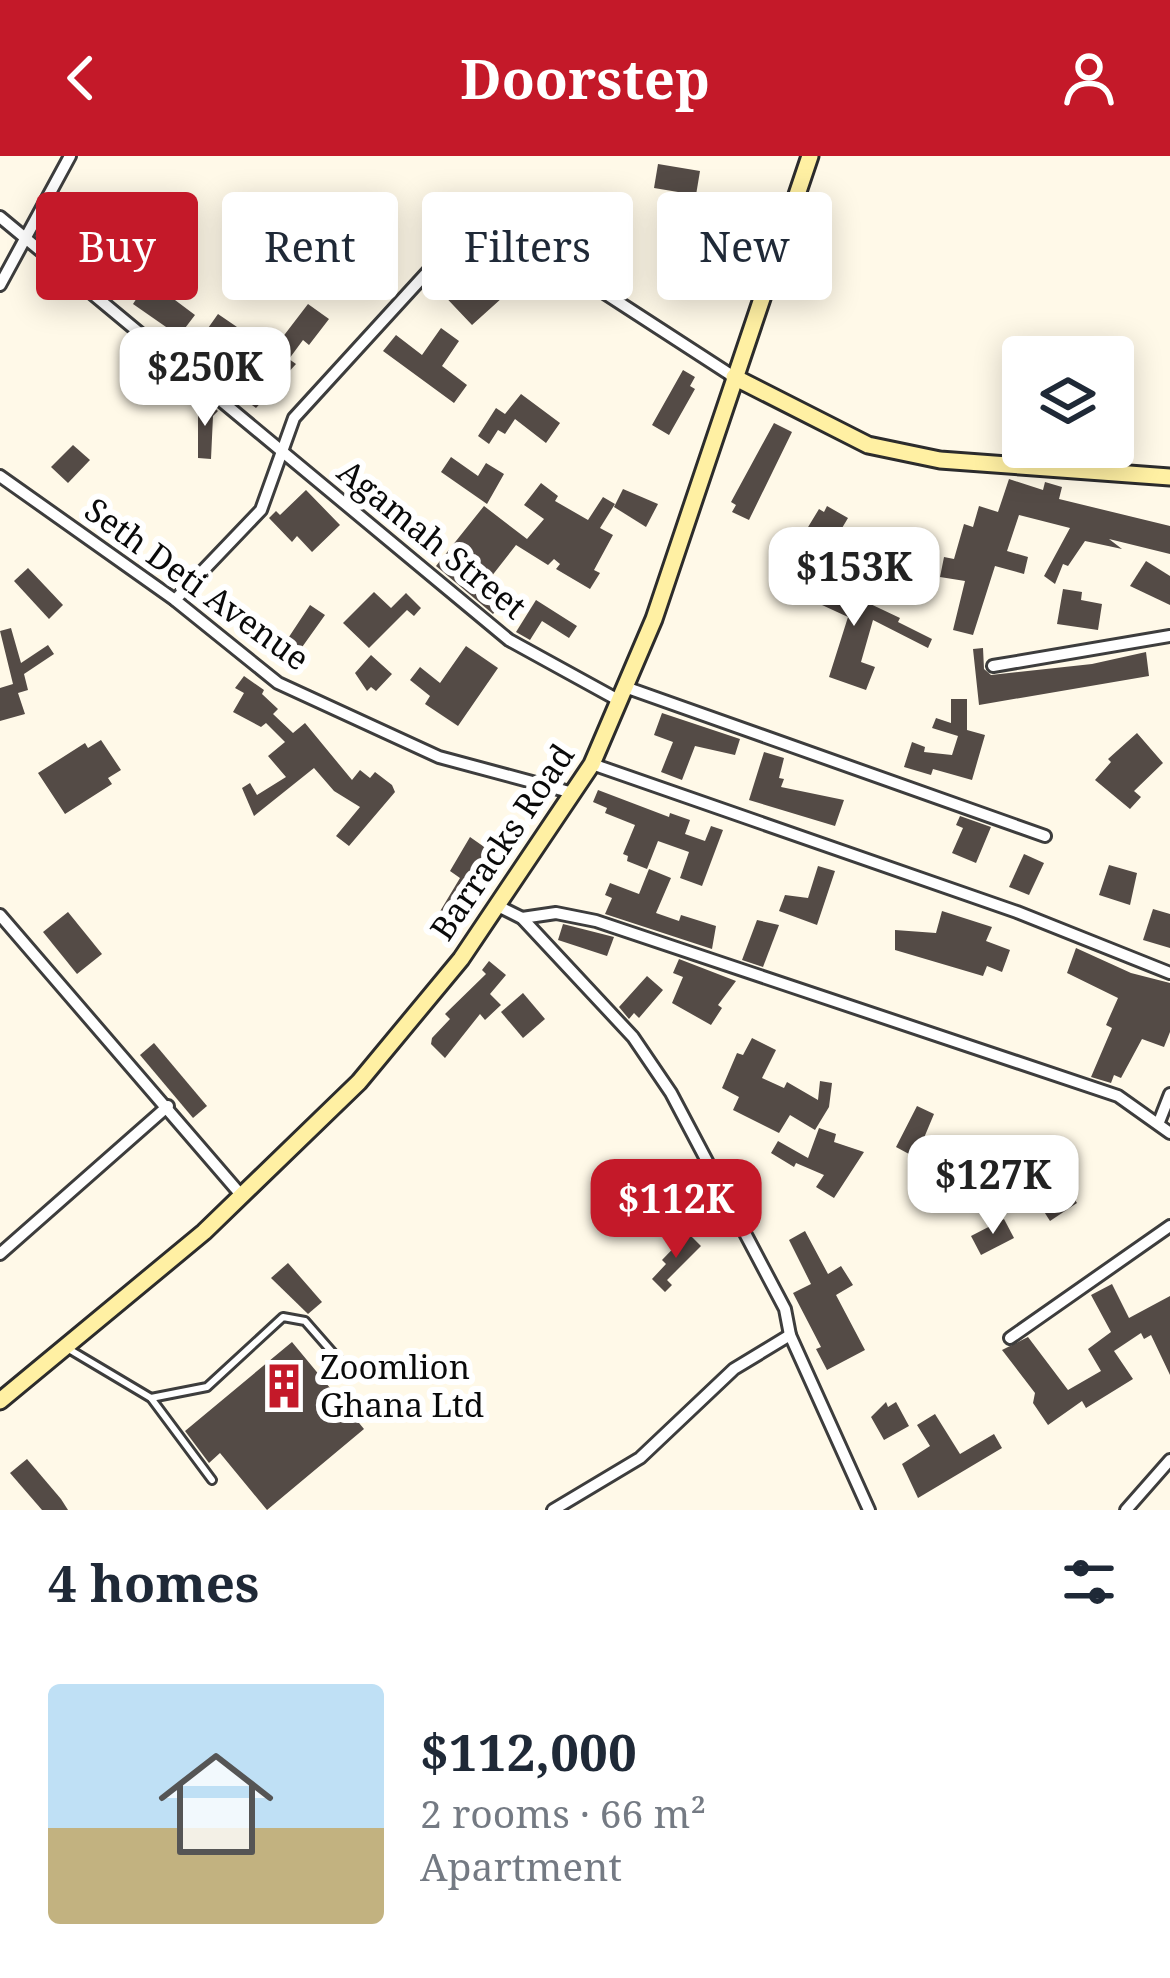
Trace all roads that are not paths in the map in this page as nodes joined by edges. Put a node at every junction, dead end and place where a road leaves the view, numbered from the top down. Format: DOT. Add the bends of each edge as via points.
graph roads {
  1 [pos="70,156"];
  2 [pos="810,156"];
  3 [pos="0,217"];
  4 [pos="26,237"];
  5 [pos="0,285"];
  6 [pos="734,377"];
  7 [pos="285,454"];
  8 [pos="0,476"];
  9 [pos="1170,477"];
  10 [pos="175,600"];
  11 [pos="1170,636"];
  12 [pos="993,666"];
  13 [pos="622,694"];
  14 [pos="592,764"];
  15 [pos="573,793"];
  16 [pos="1045,836"];
  17 [pos="498,906"];
  18 [pos="0,915"];
  19 [pos="523,918"];
  20 [pos="1170,973"];
  21 [pos="1170,1094"];
  22 [pos="168,1106"];
  23 [pos="1159,1122"];
  24 [pos="1170,1133"];
  25 [pos="242,1196"];
  26 [pos="1170,1226"];
  27 [pos="0,1254"];
  28 [pos="790,1335"];
  29 [pos="1010,1338"];
  30 [pos="63,1346"];
  31 [pos="347,1369"];
  32 [pos="151,1399"];
  33 [pos="0,1401"];
  34 [pos="1167,1469"];
  35 [pos="212,1480"];
  36 [pos="553,1510"];
  37 [pos="868,1510"];
  38 [pos="1126,1510"];
  1 -- 4 [label="street"];
  2 -- 6 [label="street, Barracks Road"];
  3 -- 4 [label="street, Agamah Street"];
  4 -- 5 [label="street"];
  4 -- 7 [label="street, Agamah Street"];
  6 -- 7 [label="street" via="512,233 486,228 453,244 294,418"];
  6 -- 9 [label="street" via="868,445 940,460"];
  6 -- 13 [label="street, Barracks Road"];
  7 -- 10 [label="street" via="262,510"];
  7 -- 13 [label="street, Agamah Street" via="509,640"];
  8 -- 10 [label="street, Seth Deti Avenue"];
  10 -- 15 [label="street, Seth Deti Avenue" via="278,683 439,757"];
  11 -- 12 [label="street"];
  13 -- 14 [label="street, Barracks Road"];
  13 -- 16 [label="street, Agamah Street"];
  14 -- 15 [label="street, Barracks Road"];
  14 -- 20 [label="street" via="1017,911"];
  15 -- 17 [label="street, Barracks Road"];
  17 -- 19 [label="street"];
  17 -- 25 [label="street, Barracks Road" via="415,1019"];
  18 -- 22 [label="street"];
  19 -- 23 [label="street" via="556,913 596,921 1118,1096"];
  19 -- 28 [label="street" via="632,1037 671,1093 743,1224"];
  21 -- 23 [label="street"];
  22 -- 25 [label="street"];
  22 -- 27 [label="street"];
  23 -- 24 [label="street"];
  25 -- 30 [label="street, Barracks Road"];
  26 -- 29 [label="street"];
  28 -- 36 [label="street" via="734,1369 640,1458"];
  28 -- 37 [label="street"];
  30 -- 32 [label="lane"];
  30 -- 33 [label="street, Barracks Road"];
  31 -- 32 [label="lane" via="304,1321 284,1317 206,1387"];
  32 -- 35 [label="lane"];
  34 -- 38 [label="street"];
}
